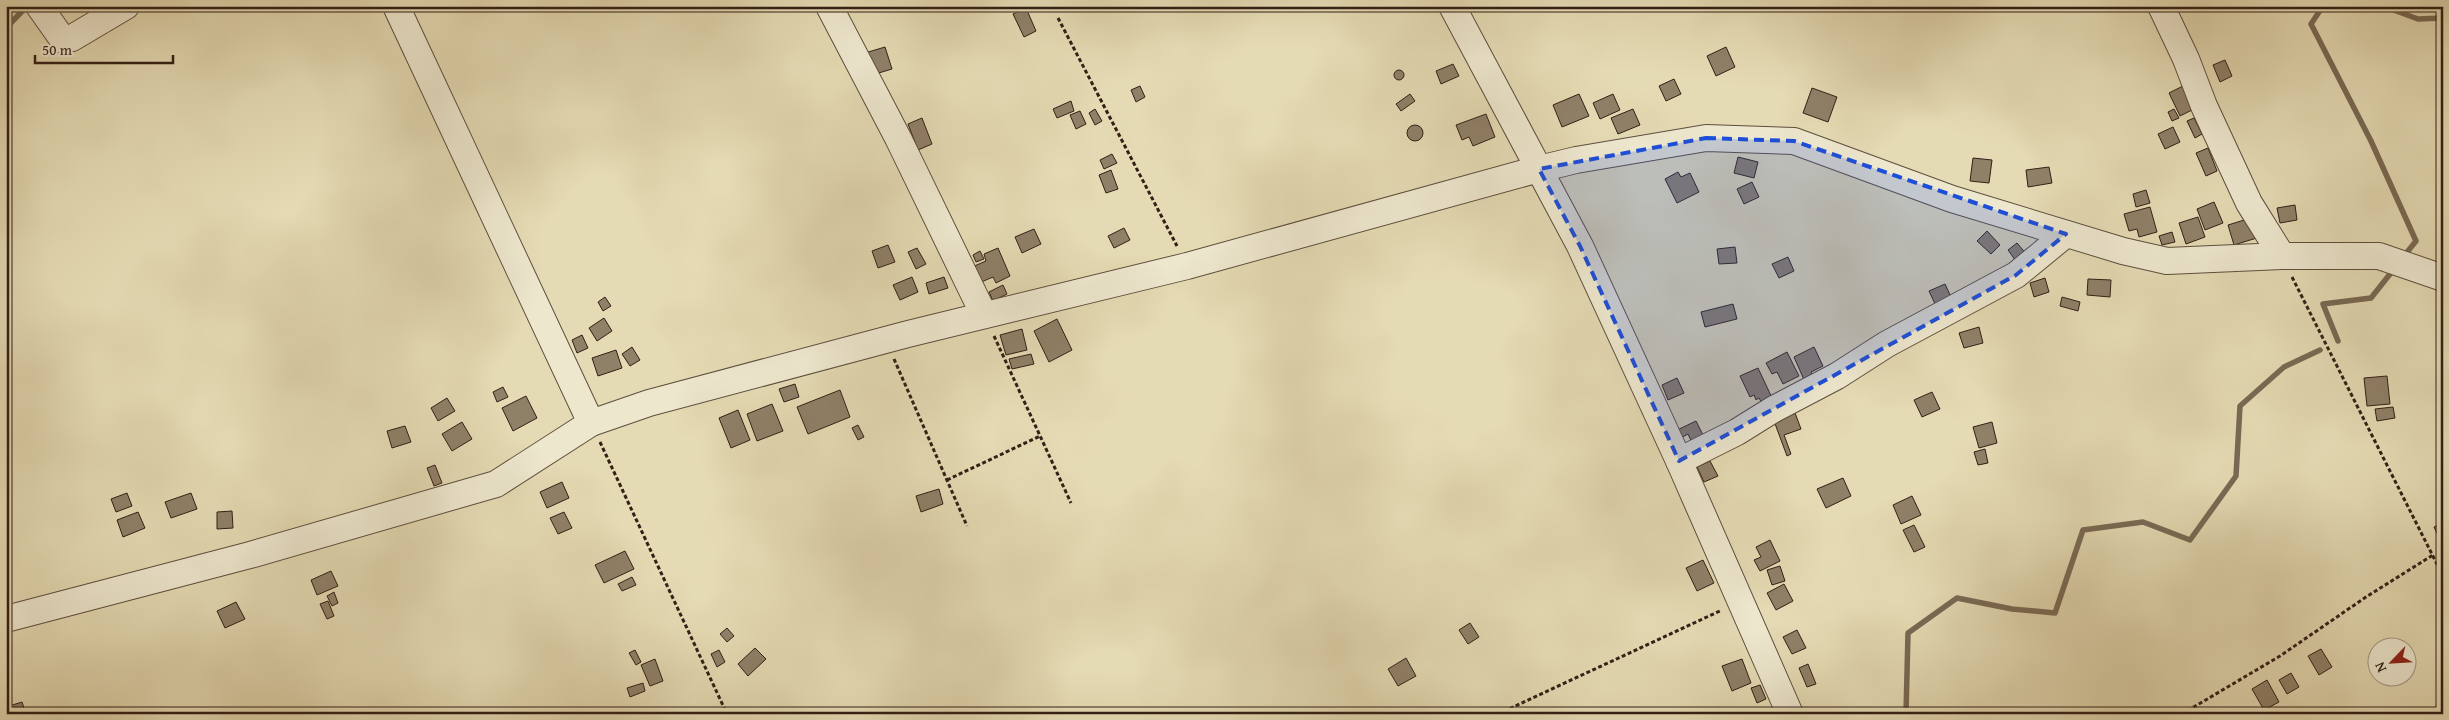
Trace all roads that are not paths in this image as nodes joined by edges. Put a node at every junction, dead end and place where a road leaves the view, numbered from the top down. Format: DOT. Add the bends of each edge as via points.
graph roads {
  1 [pos="39,6"];
  2 [pos="126,6"];
  3 [pos="396,6"];
  4 [pos="829,6"];
  5 [pos="1452,6"];
  6 [pos="2160,6"];
  7 [pos="1539,169"];
  8 [pos="2066,234"];
  9 [pos="2282,256"];
  10 [pos="2443,278"];
  11 [pos="984,315"];
  12 [pos="591,423"];
  13 [pos="1679,461"];
  14 [pos="6,619"];
  15 [pos="1790,714"];
  1 -- 2 [label="street" via="63,40 72,38"];
  3 -- 12 [label="street"];
  4 -- 11 [label="street"];
  5 -- 7 [label="street"];
  6 -- 9 [label="street" via="2249,203"];
  7 -- 8 [label="street" via="1706,138 1794,141 1952,199"];
  7 -- 11 [label="street" via="1187,266"];
  7 -- 13 [label="street" via="1580,246"];
  8 -- 9 [label="street" via="2167,261"];
  8 -- 13 [label="street" via="2016,275 1887,344 1737,432"];
  9 -- 10 [label="street" via="2379,256"];
  11 -- 12 [label="street" via="649,402"];
  12 -- 14 [label="street" via="496,484 250,555"];
  13 -- 15 [label="street"];
}
